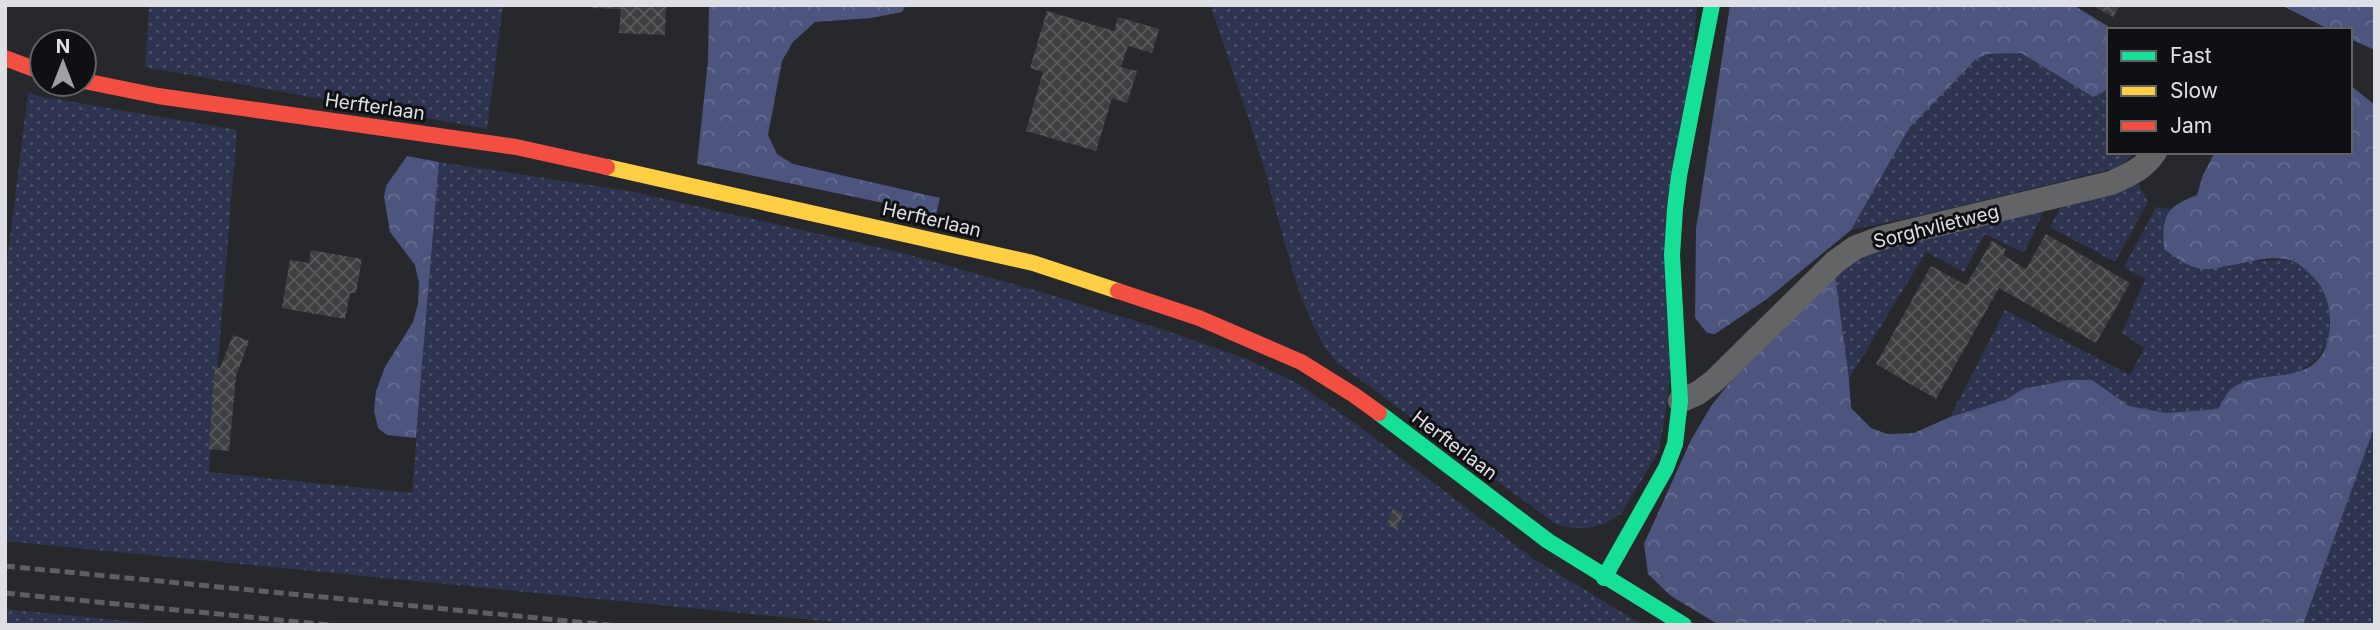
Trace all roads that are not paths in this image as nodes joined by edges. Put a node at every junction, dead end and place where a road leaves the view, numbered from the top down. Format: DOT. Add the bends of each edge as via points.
graph roads {
  1 [pos="1712,5"];
  2 [pos="5,58"];
  3 [pos="28,67"];
  4 [pos="98,84"];
  5 [pos="2154,154"];
  6 [pos="1680,401"];
  7 [pos="1604,578"];
  8 [pos="1684,625"];
  1 -- 6 [label="street" via="1675,209 1672,255"];
  2 -- 3 [label="street"];
  4 -- 7 [label="street, Herfterlaan" via="516,147 1033,263 1199,318 1301,362 1354,395"];
  5 -- 6 [label="lane, Sorghvlietweg" via="2136,172 2111,183 1856,247 1714,381"];
  6 -- 7 [label="street" via="1675,444 1666,468"];
  7 -- 8 [label="street, Herfterlaan"];
}
